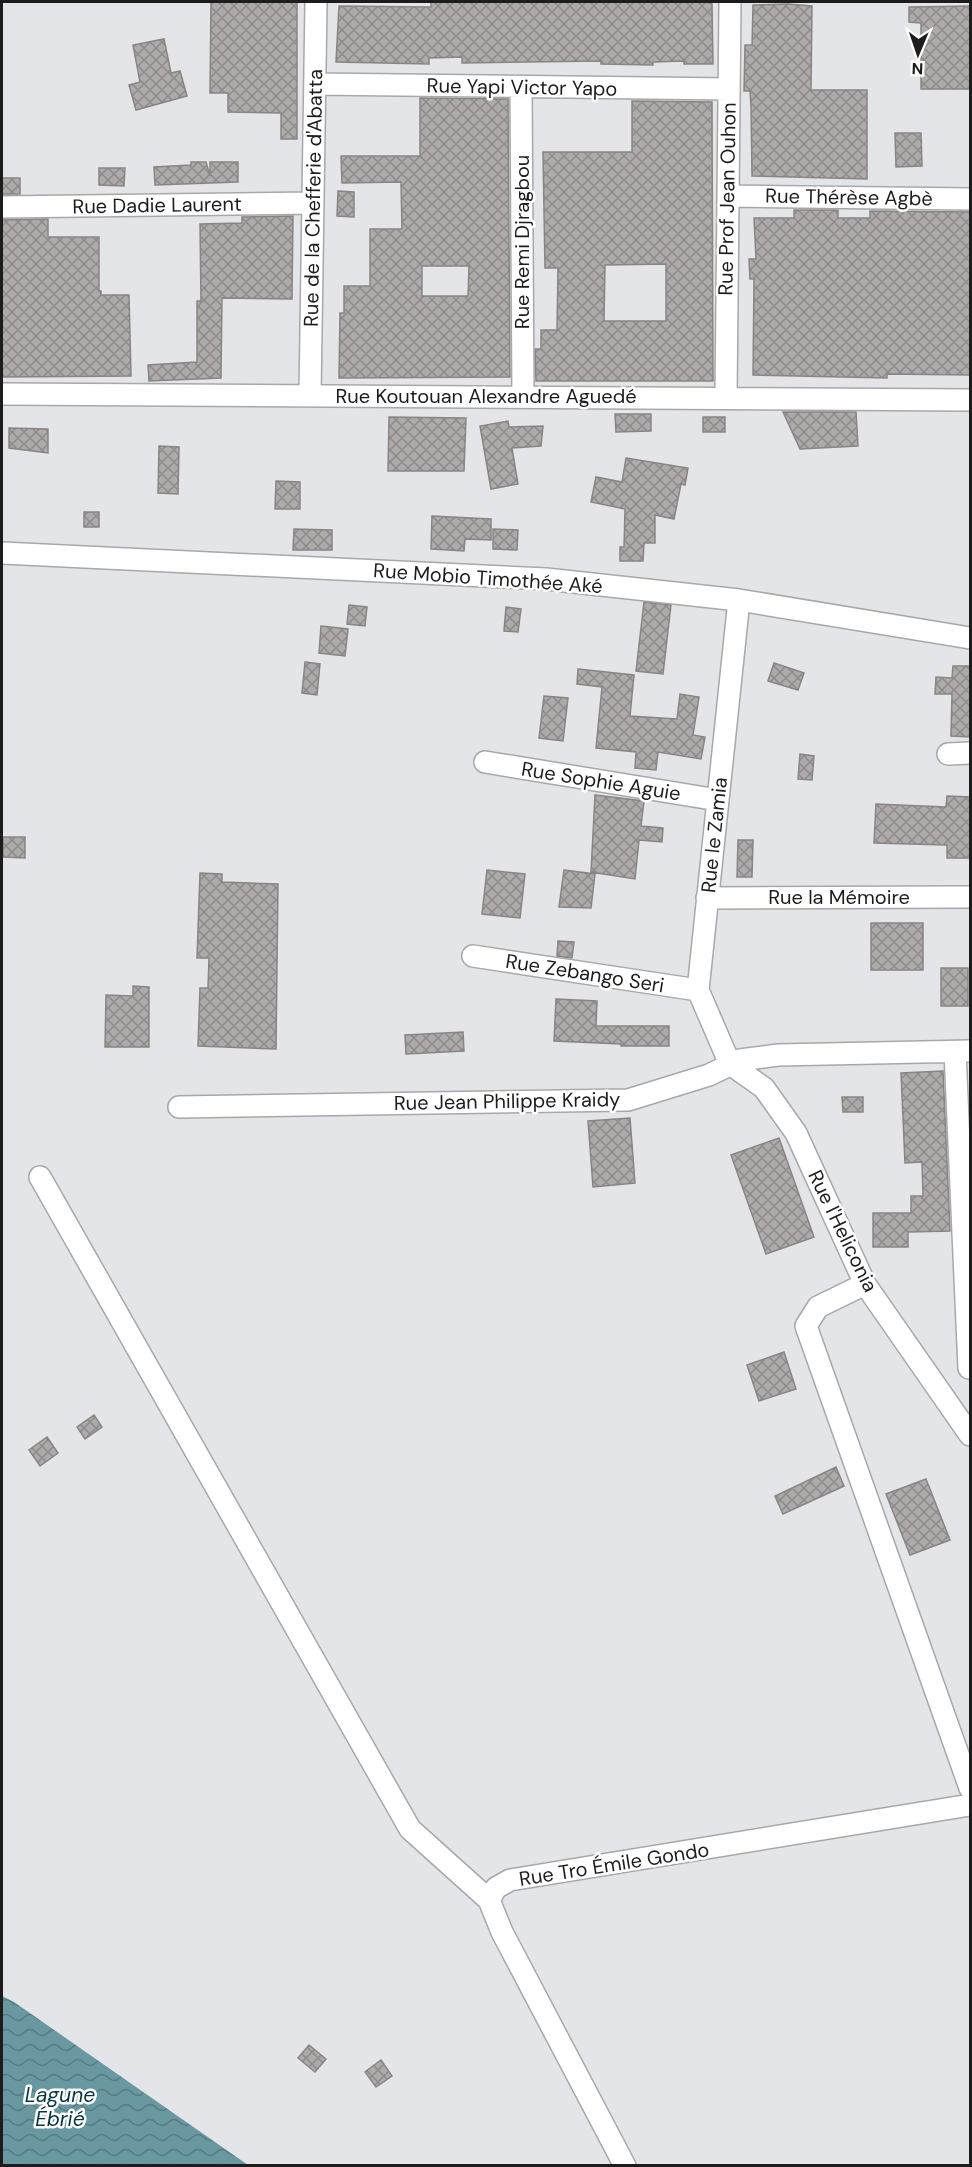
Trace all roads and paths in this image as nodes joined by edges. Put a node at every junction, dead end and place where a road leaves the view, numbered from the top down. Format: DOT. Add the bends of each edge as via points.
graph roads {
  1 [pos="316,2"];
  2 [pos="730,2"];
  3 [pos="315,84"];
  4 [pos="521,88"];
  5 [pos="729,88"];
  6 [pos="728,196"];
  7 [pos="970,199"];
  8 [pos="313,203"];
  9 [pos="2,207"];
  10 [pos="2,394"];
  11 [pos="310,395"];
  12 [pos="523,395"];
  13 [pos="726,397"];
  14 [pos="970,400"];
  15 [pos="2,554"];
  16 [pos="739,600"];
  17 [pos="970,638"];
  18 [pos="970,753"];
  19 [pos="948,754"];
  20 [pos="485,762"];
  21 [pos="718,800"];
  22 [pos="970,897"];
  23 [pos="707,898"];
  24 [pos="473,956"];
  25 [pos="698,990"];
  26 [pos="963,1051"];
  27 [pos="730,1064"];
  28 [pos="179,1107"];
  29 [pos="40,1177"];
  30 [pos="966,1229"];
  31 [pos="865,1284"];
  32 [pos="969,1368"];
  33 [pos="970,1435"];
  34 [pos="970,1788"];
  35 [pos="970,1805"];
  36 [pos="489,1900"];
  37 [pos="625,2166"];
  1 -- 3 [label="street, Rue de la Chefferie d'Abatta"];
  2 -- 5 [label="street, Rue Prof Jean Ouhon"];
  3 -- 4 [label="street, Rue Yapi Victor Yapo"];
  3 -- 8 [label="street, Rue de la Chefferie d'Abatta"];
  4 -- 5 [label="street, Rue Yapi Victor Yapo"];
  4 -- 12 [label="street, Rue Remi Djragbou"];
  5 -- 6 [label="street, Rue Prof Jean Ouhon"];
  6 -- 7 [label="street, Rue Thérèse Agbè"];
  6 -- 13 [label="street, Rue Prof Jean Ouhon"];
  8 -- 9 [label="street, Rue Dadie Laurent"];
  8 -- 11 [label="street, Rue de la Chefferie d'Abatta"];
  10 -- 11 [label="street, Rue Koutouan Alexandre Aguedé"];
  11 -- 12 [label="street, Rue Koutouan Alexandre Aguedé"];
  12 -- 13 [label="street, Rue Koutouan Alexandre Aguedé"];
  13 -- 14 [label="street, Rue Koutouan Alexandre Aguedé"];
  15 -- 16 [label="street, Rue Mobio Timothée Aké" via="546,579"];
  16 -- 17 [label="street, Rue Mobio Timothée Aké"];
  16 -- 21 [label="street, Rue le Zamia"];
  18 -- 19 [label="street"];
  20 -- 21 [label="street, Rue Sophie Aguie"];
  21 -- 23 [label="street, Rue le Zamia"];
  22 -- 23 [label="street, Rue la Mémoire"];
  23 -- 25 [label="street, Rue le Zamia"];
  24 -- 25 [label="street, Rue Zebango Seri"];
  25 -- 27 [label="street, Rue le Zamia"];
  26 -- 27 [label="street, Rue Jean Philippe Kraidy" via="778,1055"];
  26 -- 30 [label="street"];
  27 -- 28 [label="street, Rue Jean Philippe Kraidy" via="709,1075 628,1100"];
  27 -- 31 [label="street, Rue l'Heliconia" via="764,1088 796,1133"];
  29 -- 36 [label="street" via="410,1829"];
  30 -- 32 [label="street"];
  31 -- 33 [label="street, Rue l'Heliconia"];
  31 -- 34 [label="street" via="818,1307 806,1326"];
  35 -- 36 [label="street, Rue Tro Émile Gondo" via="510,1880 496,1888"];
  36 -- 37 [label="street"];
}
